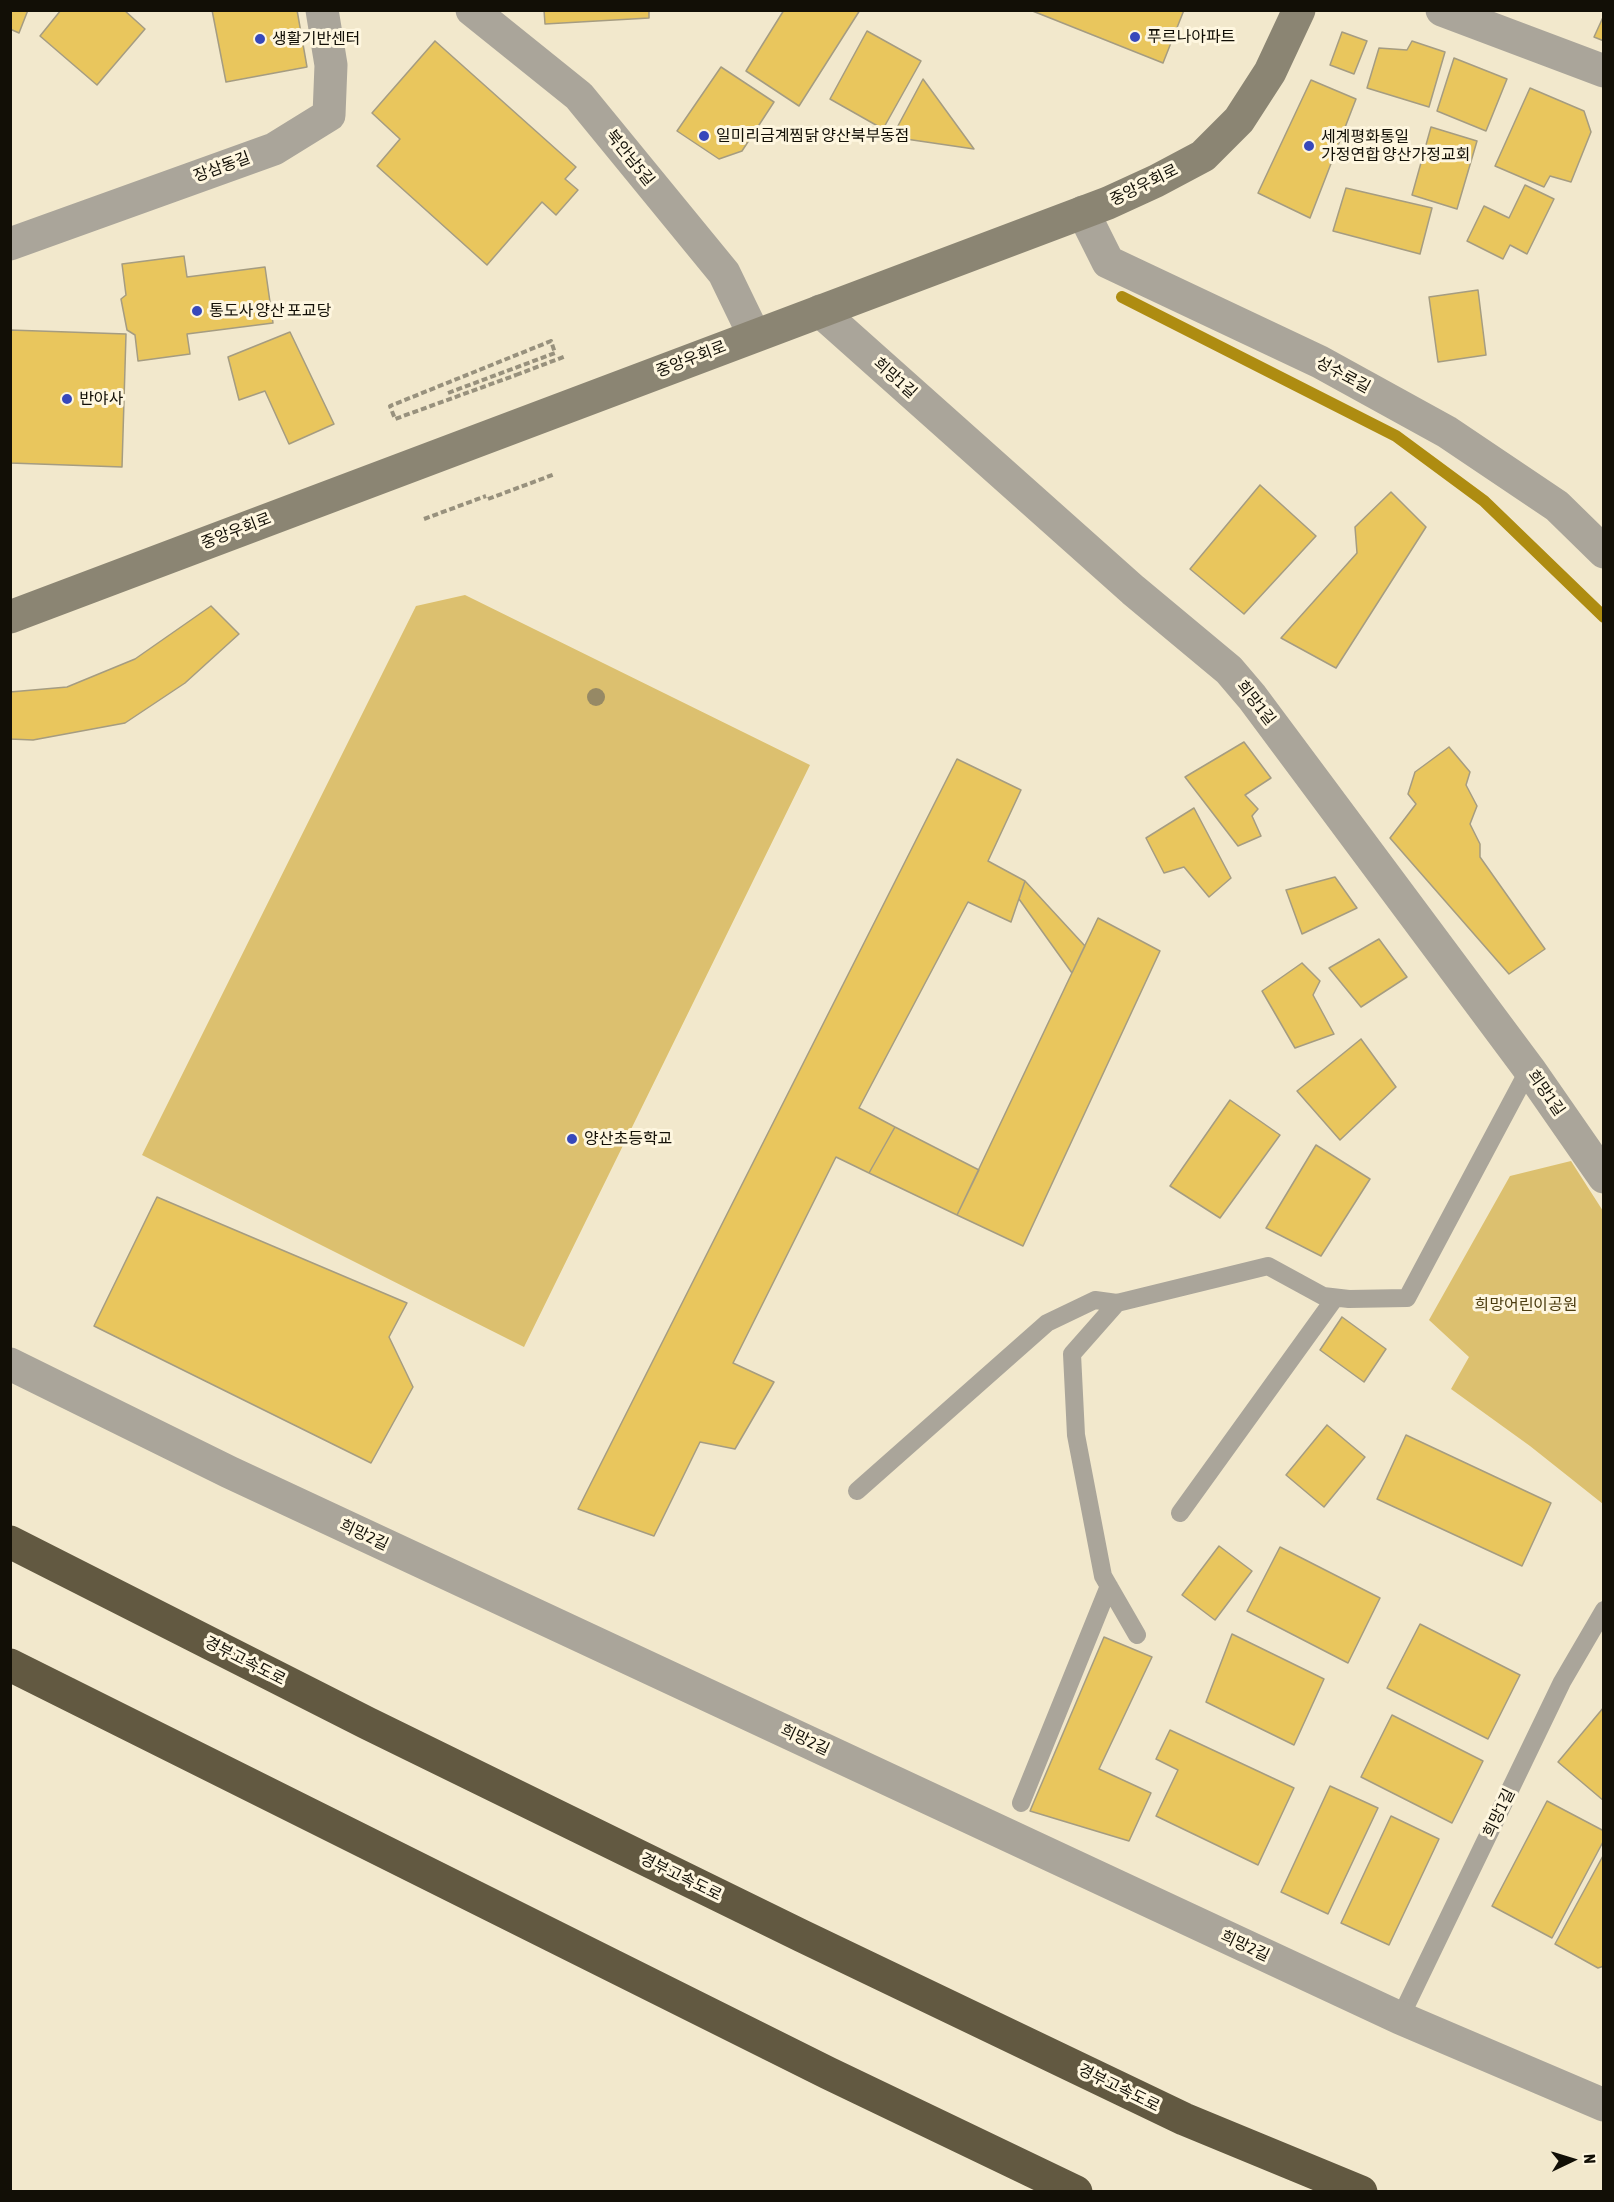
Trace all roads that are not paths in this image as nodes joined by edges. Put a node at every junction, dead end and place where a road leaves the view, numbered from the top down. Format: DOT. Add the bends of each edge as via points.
graph roads {
  1 [pos="322,10"];
  2 [pos="472,10"];
  3 [pos="1299,10"];
  4 [pos="1442,10"];
  5 [pos="1604,71"];
  6 [pos="1083,212"];
  7 [pos="10,244"];
  8 [pos="820,311"];
  9 [pos="754,335"];
  10 [pos="1604,552"];
  11 [pos="10,617"];
  12 [pos="1529,1069"];
  13 [pos="1604,1176"];
  14 [pos="1335,1298"];
  15 [pos="1117,1303"];
  16 [pos="10,1364"];
  17 [pos="857,1491"];
  18 [pos="1180,1513"];
  19 [pos="10,1542"];
  20 [pos="1109,1586"];
  21 [pos="1604,1610"];
  22 [pos="1137,1635"];
  23 [pos="10,1665"];
  24 [pos="1021,1803"];
  25 [pos="1400,2018"];
  26 [pos="1604,2105"];
  27 [pos="1076,2192"];
  28 [pos="1360,2192"];
  1 -- 7 [label="street, 장삼동길" via="331,65 329,115 273,149"];
  2 -- 9 [label="street, 북안남5길" via="579,96 724,273"];
  3 -- 6 [label="main road, 중앙우회로" via="1270,72 1239,120 1203,156 1156,182"];
  4 -- 5 [label="street"];
  6 -- 8 [label="main road, 중앙우회로"];
  6 -- 10 [label="street, 성수로길" via="1108,262 1320,362 1447,432 1557,506"];
  8 -- 9 [label="main road, 중앙우회로"];
  8 -- 12 [label="street, 희망1길" via="1132,590 1229,670"];
  9 -- 11 [label="main road, 중앙우회로"];
  12 -- 13 [label="street, 희망1길"];
  12 -- 14 [label="lane" via="1407,1298"];
  14 -- 15 [label="lane" via="1323,1296 1268,1266"];
  14 -- 18 [label="lane"];
  15 -- 17 [label="lane" via="1095,1300 1047,1323"];
  15 -- 20 [label="lane" via="1072,1354 1076,1435 1103,1576"];
  16 -- 25 [label="street, 희망2길" via="229,1472"];
  19 -- 28 [label="highway, 경부고속도로" via="377,1728 813,1941 1184,2119"];
  20 -- 22 [label="lane"];
  20 -- 24 [label="lane"];
  21 -- 25 [label="lane, 희망1길" via="1562,1682"];
  23 -- 27 [label="highway" via="828,2073"];
  25 -- 26 [label="street, 희망2길"];
}
